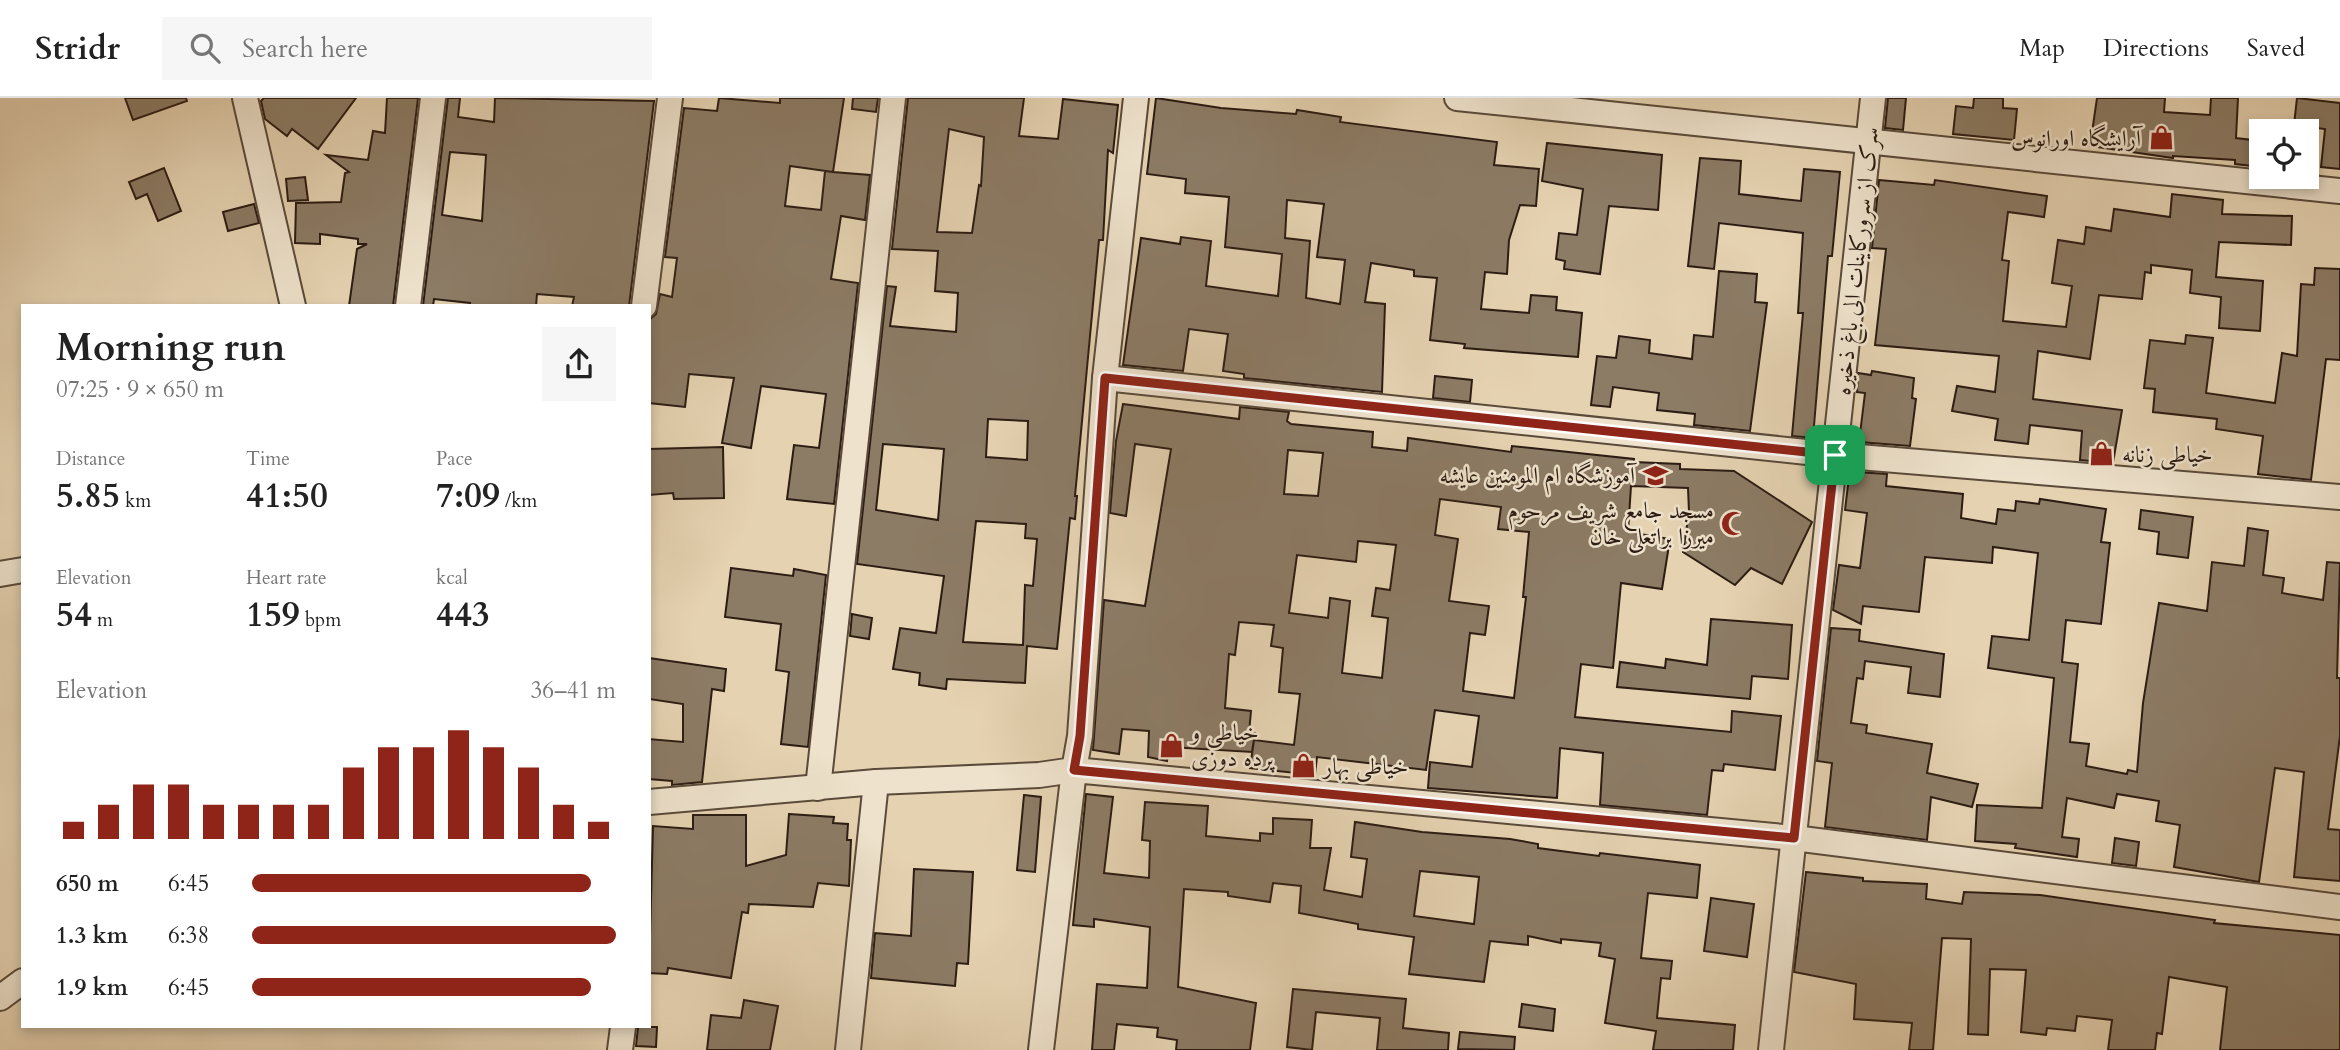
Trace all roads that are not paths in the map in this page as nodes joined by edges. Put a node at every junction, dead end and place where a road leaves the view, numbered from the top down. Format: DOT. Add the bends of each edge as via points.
graph roads {
  1 [pos="245,98"];
  2 [pos="433,98"];
  3 [pos="670,98"];
  4 [pos="893,98"];
  5 [pos="1136,98"];
  6 [pos="1457,98"];
  7 [pos="1873,98"];
  8 [pos="1868,141"];
  9 [pos="2340,191"];
  10 [pos="293,304"];
  11 [pos="408,304"];
  12 [pos="644,304"];
  13 [pos="1105,378"];
  14 [pos="1835,455"];
  15 [pos="2340,497"];
  16 [pos="21,570"];
  17 [pos="0,574"];
  18 [pos="1074,770"];
  19 [pos="876,782"];
  20 [pos="818,788"];
  21 [pos="651,802"];
  22 [pos="1794,838"];
  23 [pos="2340,908"];
  24 [pos="21,982"];
  25 [pos="0,998"];
  26 [pos="623,1028"];
  27 [pos="620,1050"];
  28 [pos="848,1050"];
  29 [pos="1041,1050"];
  30 [pos="1771,1050"];
  1 -- 10 [label="street"];
  2 -- 11 [label="street"];
  3 -- 12 [label="street"];
  4 -- 20 [label="street"];
  5 -- 13 [label="street"];
  6 -- 8 [label="street"];
  7 -- 8 [label="street, سرک از سرورکاینات الی باغ ذخیره"];
  8 -- 9 [label="street"];
  8 -- 14 [label="street, سرک از سرورکاینات الی باغ ذخیره"];
  13 -- 14 [label="street"];
  13 -- 18 [label="street"];
  14 -- 15 [label="street"];
  14 -- 22 [label="street, سرک از سرورکاینات الی باغ ذخیره"];
  16 -- 17 [label="street"];
  18 -- 19 [label="street"];
  18 -- 22 [label="street"];
  18 -- 29 [label="street"];
  19 -- 20 [label="street"];
  19 -- 28 [label="street"];
  20 -- 21 [label="street"];
  22 -- 23 [label="street"];
  22 -- 30 [label="street, سرک از سرورکاینات الی باغ ذخیره"];
  24 -- 25 [label="street"];
  26 -- 27 [label="street"];
}
